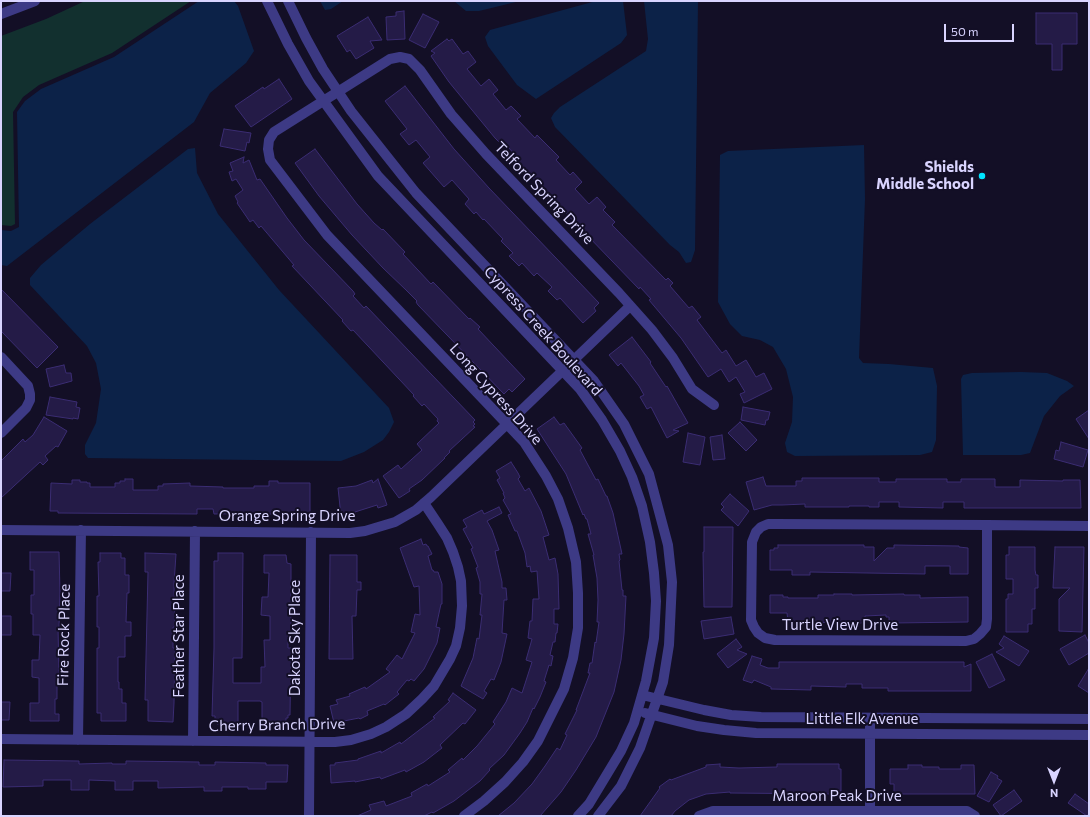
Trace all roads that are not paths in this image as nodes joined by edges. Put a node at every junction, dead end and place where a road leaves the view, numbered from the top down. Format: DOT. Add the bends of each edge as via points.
graph roads {
  1 [pos="35,1"];
  2 [pos="267,1"];
  3 [pos="288,1"];
  4 [pos="1,14"];
  5 [pos="338,92"];
  6 [pos="324,101"];
  7 [pos="630,306"];
  8 [pos="1,357"];
  9 [pos="574,360"];
  10 [pos="563,370"];
  11 [pos="714,405"];
  12 [pos="507,424"];
  13 [pos="1,433"];
  14 [pos="424,503"];
  15 [pos="987,525"];
  16 [pos="1089,526"];
  17 [pos="1,530"];
  18 [pos="81,530"];
  19 [pos="195,531"];
  20 [pos="311,532"];
  21 [pos="642,695"];
  22 [pos="657,699"];
  23 [pos="637,711"];
  24 [pos="652,715"];
  25 [pos="870,718"];
  26 [pos="1089,719"];
  27 [pos="870,734"];
  28 [pos="1089,735"];
  29 [pos="1,739"];
  30 [pos="78,740"];
  31 [pos="193,741"];
  32 [pos="309,742"];
  33 [pos="754,814"];
  34 [pos="870,814"];
  35 [pos="309,816"];
  36 [pos="464,816"];
  37 [pos="578,816"];
  38 [pos="598,816"];
  39 [pos="699,816"];
  40 [pos="975,816"];
  1 -- 4 [label="street"];
  2 -- 6 [label="street, Cypress Creek Boulevard" via="309,81"];
  3 -- 5 [label="street, Cypress Creek Boulevard"];
  5 -- 6 [label="street, Long Cypress Drive"];
  5 -- 7 [label="street, Telford Spring Drive" via="390,59 409,59 420,70 451,114 486,154"];
  5 -- 9 [label="street, Cypress Creek Boulevard" via="416,193"];
  6 -- 10 [label="street, Cypress Creek Boulevard" via="378,176"];
  6 -- 12 [label="street, Long Cypress Drive" via="274,132 269,140 270,160 327,235"];
  7 -- 9 [label="street, Orange Spring Drive"];
  7 -- 11 [label="street, Telford Spring Drive" via="673,358 692,389"];
  8 -- 13 [label="street" via="28,386 30,400 26,408"];
  9 -- 10 [label="street, Orange Spring Drive"];
  9 -- 22 [label="street, Cypress Creek Boulevard" via="594,381 624,424 649,474 668,545 672,582 669,645 663,682"];
  10 -- 12 [label="street, Orange Spring Drive"];
  10 -- 21 [label="street, Cypress Creek Boulevard" via="602,420 620,451 642,506 650,542 656,601 654,638"];
  12 -- 14 [label="street, Orange Spring Drive"];
  12 -- 36 [label="street, Long Cypress Drive" via="524,442 558,499 576,562 578,628 564,689 538,741 505,782"];
  14 -- 20 [label="street, Orange Spring Drive" via="395,522 365,531"];
  14 -- 32 [label="street, Cherry Branch Drive" via="447,538 461,581 460,628 450,659 434,686 422,699 406,714 386,727 351,740"];
  15 -- 15 [label="street, Turtle View Drive" via="987,620 986,627 974,639 775,640 765,638 754,627 752,542 761,527 768,524"];
  15 -- 16 [label="street, Turtle View Drive"];
  17 -- 18 [label="street, Orange Spring Drive"];
  18 -- 19 [label="street, Orange Spring Drive"];
  18 -- 30 [label="street, Fire Rock Place"];
  19 -- 20 [label="street, Orange Spring Drive"];
  19 -- 31 [label="street, Feather Star Place"];
  20 -- 32 [label="street, Dakota Sky Place"];
  21 -- 22 [label="street, Little Elk Avenue"];
  21 -- 23 [label="street, Cypress Creek Boulevard"];
  22 -- 24 [label="street, Cypress Creek Boulevard"];
  22 -- 25 [label="street, Little Elk Avenue" via="731,715"];
  23 -- 24 [label="street, Little Elk Avenue"];
  23 -- 37 [label="street, Cypress Creek Boulevard" via="621,751 589,804"];
  24 -- 27 [label="street, Little Elk Avenue" via="697,726 756,733"];
  24 -- 38 [label="street, Cypress Creek Boulevard" via="640,748 621,786"];
  25 -- 26 [label="street, Little Elk Avenue"];
  25 -- 27 [label="street"];
  27 -- 28 [label="street, Little Elk Avenue"];
  27 -- 34 [label="street"];
  29 -- 30 [label="street, Cherry Branch Drive"];
  30 -- 31 [label="street, Cherry Branch Drive"];
  31 -- 32 [label="street, Cherry Branch Drive"];
  32 -- 35 [label="street, Dakota Sky Place"];
  33 -- 34 [label="street, Maroon Peak Drive"];
  33 -- 39 [label="street, Maroon Peak Drive" via="713,811"];
  34 -- 40 [label="street, Maroon Peak Drive" via="967,811"];
}
